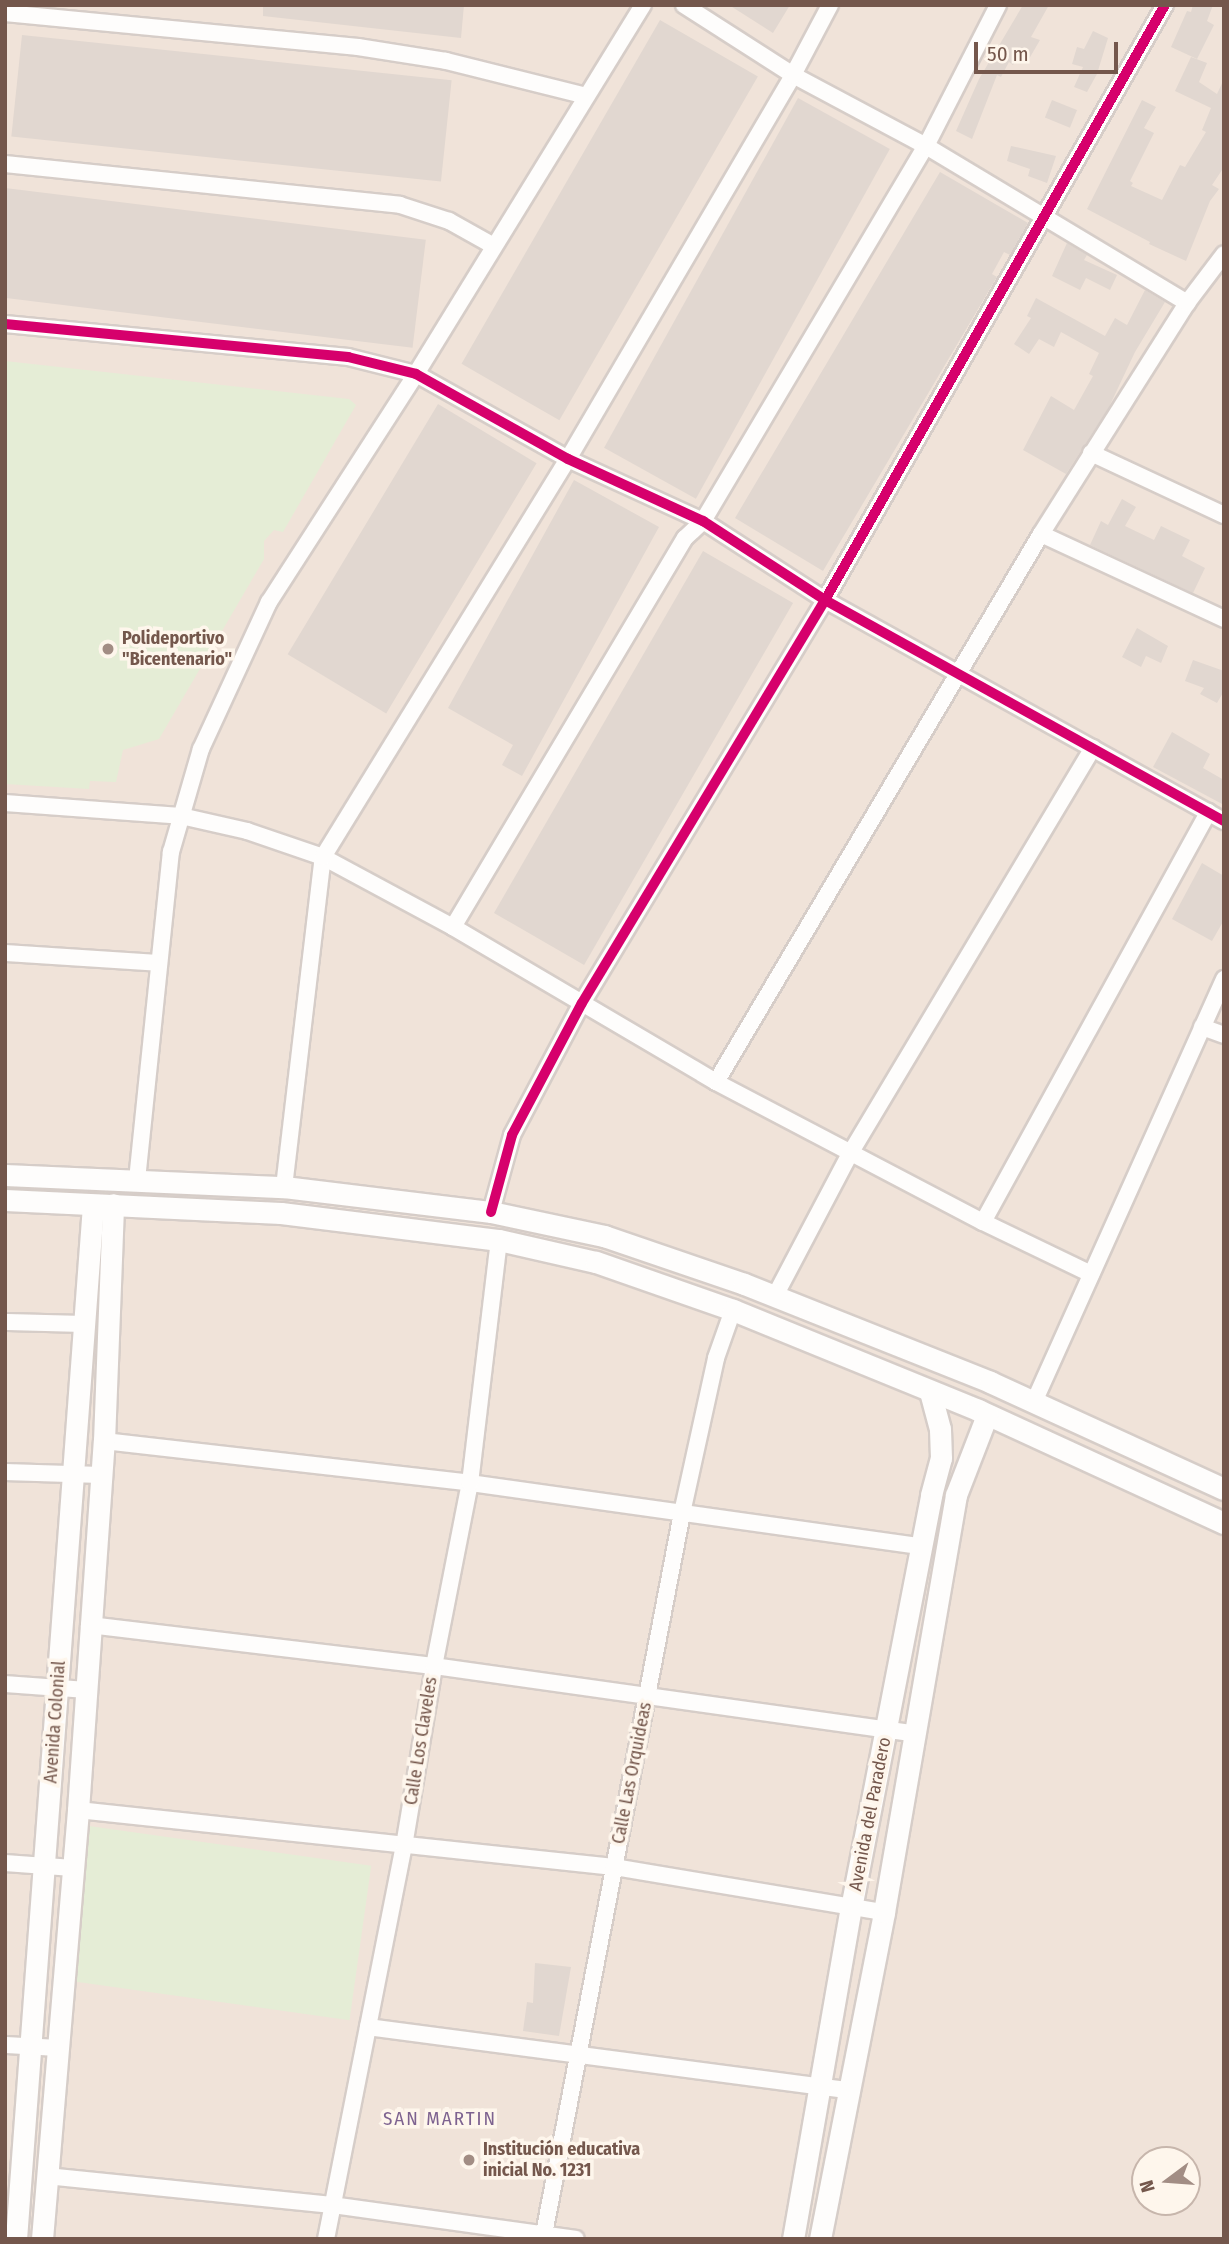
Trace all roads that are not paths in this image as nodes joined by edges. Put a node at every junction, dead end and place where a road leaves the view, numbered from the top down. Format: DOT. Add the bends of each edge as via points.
graph roads {
  1 [pos="643,5"];
  2 [pos="684,5"];
  3 [pos="830,5"];
  4 [pos="998,5"];
  5 [pos="1166,5"];
  6 [pos="5,13"];
  7 [pos="793,75"];
  8 [pos="586,96"];
  9 [pos="926,146"];
  10 [pos="5,164"];
  11 [pos="1045,217"];
  12 [pos="494,246"];
  13 [pos="1224,254"];
  14 [pos="1187,303"];
  15 [pos="5,324"];
  16 [pos="416,374"];
  17 [pos="1091,453"];
  18 [pos="568,459"];
  19 [pos="1224,514"];
  20 [pos="703,521"];
  21 [pos="1041,534"];
  22 [pos="825,600"];
  23 [pos="1224,619"];
  24 [pos="957,675"];
  25 [pos="1093,748"];
  26 [pos="5,803"];
  27 [pos="1208,812"];
  28 [pos="181,816"];
  29 [pos="1224,821"];
  30 [pos="323,857"];
  31 [pos="453,927"];
  32 [pos="5,953"];
  33 [pos="158,963"];
  34 [pos="1224,979"];
  35 [pos="582,1003"];
  36 [pos="1202,1027"];
  37 [pos="1224,1035"];
  38 [pos="716,1082"];
  39 [pos="851,1152"];
  40 [pos="5,1175"];
  41 [pos="137,1180"];
  42 [pos="284,1187"];
  43 [pos="5,1200"];
  44 [pos="103,1205"];
  45 [pos="491,1212"];
  46 [pos="983,1222"];
  47 [pos="499,1240"];
  48 [pos="1091,1274"];
  49 [pos="775,1296"];
  50 [pos="733,1310"];
  51 [pos="5,1322"];
  52 [pos="85,1324"];
  53 [pos="990,1382"];
  54 [pos="930,1391"];
  55 [pos="1034,1402"];
  56 [pos="982,1413"];
  57 [pos="104,1441"];
  58 [pos="5,1472"];
  59 [pos="74,1473"];
  60 [pos="101,1475"];
  61 [pos="470,1483"];
  62 [pos="1224,1489"];
  63 [pos="681,1513"];
  64 [pos="1224,1523"];
  65 [pos="922,1546"];
  66 [pos="89,1625"];
  67 [pos="434,1666"];
  68 [pos="5,1684"];
  69 [pos="57,1688"];
  70 [pos="86,1689"];
  71 [pos="647,1697"];
  72 [pos="886,1729"];
  73 [pos="915,1734"];
  74 [pos="78,1810"];
  75 [pos="404,1846"];
  76 [pos="5,1863"];
  77 [pos="44,1865"];
  78 [pos="614,1867"];
  79 [pos="73,1868"];
  80 [pos="851,1908"];
  81 [pos="884,1912"];
  82 [pos="368,2026"];
  83 [pos="5,2045"];
  84 [pos="31,2046"];
  85 [pos="58,2048"];
  86 [pos="579,2056"];
  87 [pos="818,2085"];
  88 [pos="848,2090"];
  89 [pos="47,2176"];
  90 [pos="332,2205"];
  91 [pos="13,2229"];
  92 [pos="43,2233"];
  93 [pos="543,2236"];
  94 [pos="796,2238"];
  95 [pos="326,2239"];
  96 [pos="576,2239"];
  97 [pos="820,2239"];
  1 -- 8 [label="street"];
  2 -- 7 [label="street"];
  3 -- 7 [label="street"];
  4 -- 9 [label="street"];
  5 -- 11 [label="street"];
  6 -- 8 [label="street" via="358,47 446,61"];
  7 -- 9 [label="street"];
  7 -- 18 [label="street"];
  8 -- 12 [label="street"];
  9 -- 11 [label="street"];
  9 -- 20 [label="street"];
  10 -- 12 [label="street" via="400,205 449,221"];
  11 -- 14 [label="street"];
  11 -- 22 [label="street"];
  12 -- 16 [label="street"];
  13 -- 14 [label="street"];
  14 -- 17 [label="street"];
  15 -- 16 [label="street" via="348,357"];
  16 -- 18 [label="street"];
  16 -- 28 [label="street" via="269,602 201,749"];
  17 -- 19 [label="street"];
  17 -- 21 [label="street"];
  18 -- 20 [label="street"];
  18 -- 30 [label="street"];
  20 -- 22 [label="street"];
  20 -- 31 [label="street" via="685,538"];
  21 -- 23 [label="street"];
  21 -- 24 [label="street"];
  22 -- 24 [label="street"];
  22 -- 35 [label="street"];
  24 -- 25 [label="street"];
  24 -- 38 [label="street"];
  25 -- 27 [label="street"];
  25 -- 39 [label="street"];
  26 -- 28 [label="street"];
  27 -- 29 [label="street"];
  27 -- 46 [label="street"];
  28 -- 30 [label="street" via="247,831"];
  28 -- 33 [label="street" via="171,852"];
  30 -- 31 [label="street"];
  30 -- 42 [label="street"];
  31 -- 35 [label="street"];
  32 -- 33 [label="street"];
  33 -- 41 [label="street"];
  34 -- 36 [label="street"];
  35 -- 38 [label="street"];
  35 -- 45 [label="street" via="512,1136"];
  36 -- 37 [label="street"];
  36 -- 48 [label="street"];
  38 -- 39 [label="street"];
  39 -- 46 [label="street"];
  39 -- 49 [label="street"];
  40 -- 41 [label="street"];
  41 -- 42 [label="street"];
  42 -- 45 [label="street"];
  43 -- 44 [label="street"];
  44 -- 47 [label="street" via="281,1213"];
  44 -- 52 [label="street, Avenida Colonial"];
  44 -- 57 [label="street"];
  45 -- 49 [label="street" via="604,1236"];
  46 -- 48 [label="street"];
  47 -- 50 [label="street" via="596,1262"];
  47 -- 61 [label="street, Calle Los Claveles"];
  48 -- 55 [label="street"];
  49 -- 53 [label="street"];
  50 -- 54 [label="street"];
  50 -- 63 [label="street, Calle Las Orquideas" via="716,1358"];
  51 -- 52 [label="street"];
  52 -- 59 [label="street, Avenida Colonial"];
  53 -- 55 [label="street"];
  53 -- 56 [label="street, Avenida del Paradero"];
  54 -- 56 [label="street"];
  54 -- 65 [label="street, Avenida del Paradero" via="940,1429 941,1458"];
  55 -- 62 [label="street"];
  56 -- 64 [label="street"];
  56 -- 73 [label="street, Avenida del Paradero" via="956,1495"];
  57 -- 60 [label="street"];
  57 -- 61 [label="street"];
  58 -- 59 [label="street"];
  59 -- 60 [label="street"];
  59 -- 69 [label="street, Avenida Colonial"];
  60 -- 66 [label="street"];
  61 -- 63 [label="street"];
  61 -- 67 [label="street, Calle Los Claveles"];
  63 -- 65 [label="street"];
  63 -- 71 [label="street, Calle Las Orquideas"];
  65 -- 72 [label="street, Avenida del Paradero"];
  66 -- 67 [label="street"];
  66 -- 70 [label="street"];
  67 -- 71 [label="street"];
  67 -- 75 [label="street, Calle Los Claveles"];
  68 -- 69 [label="street"];
  69 -- 70 [label="street"];
  69 -- 77 [label="street, Avenida Colonial"];
  70 -- 74 [label="street"];
  71 -- 72 [label="street"];
  71 -- 78 [label="street, Calle Las Orquideas"];
  72 -- 73 [label="street"];
  72 -- 80 [label="street, Avenida del Paradero"];
  73 -- 81 [label="street, Avenida del Paradero"];
  74 -- 75 [label="street"];
  74 -- 79 [label="street"];
  75 -- 78 [label="street"];
  75 -- 82 [label="street, Calle Los Claveles"];
  76 -- 77 [label="street"];
  77 -- 79 [label="street"];
  77 -- 84 [label="street, Avenida Colonial"];
  78 -- 80 [label="street"];
  78 -- 86 [label="street, Calle Las Orquideas"];
  79 -- 85 [label="street"];
  80 -- 81 [label="street"];
  80 -- 87 [label="street, Avenida del Paradero"];
  81 -- 88 [label="street, Avenida del Paradero"];
  82 -- 86 [label="street"];
  82 -- 90 [label="street, Calle Los Claveles"];
  83 -- 84 [label="street"];
  84 -- 85 [label="street"];
  84 -- 91 [label="street, Avenida Colonial"];
  85 -- 89 [label="street"];
  86 -- 87 [label="street"];
  86 -- 93 [label="street, Calle Las Orquideas"];
  87 -- 88 [label="street"];
  87 -- 94 [label="street, Avenida del Paradero"];
  88 -- 97 [label="street, Avenida del Paradero"];
  89 -- 90 [label="street"];
  89 -- 92 [label="street"];
  90 -- 93 [label="street"];
  90 -- 95 [label="street, Calle Los Claveles"];
  91 -- 92 [label="street"];
  93 -- 96 [label="street"];
}
